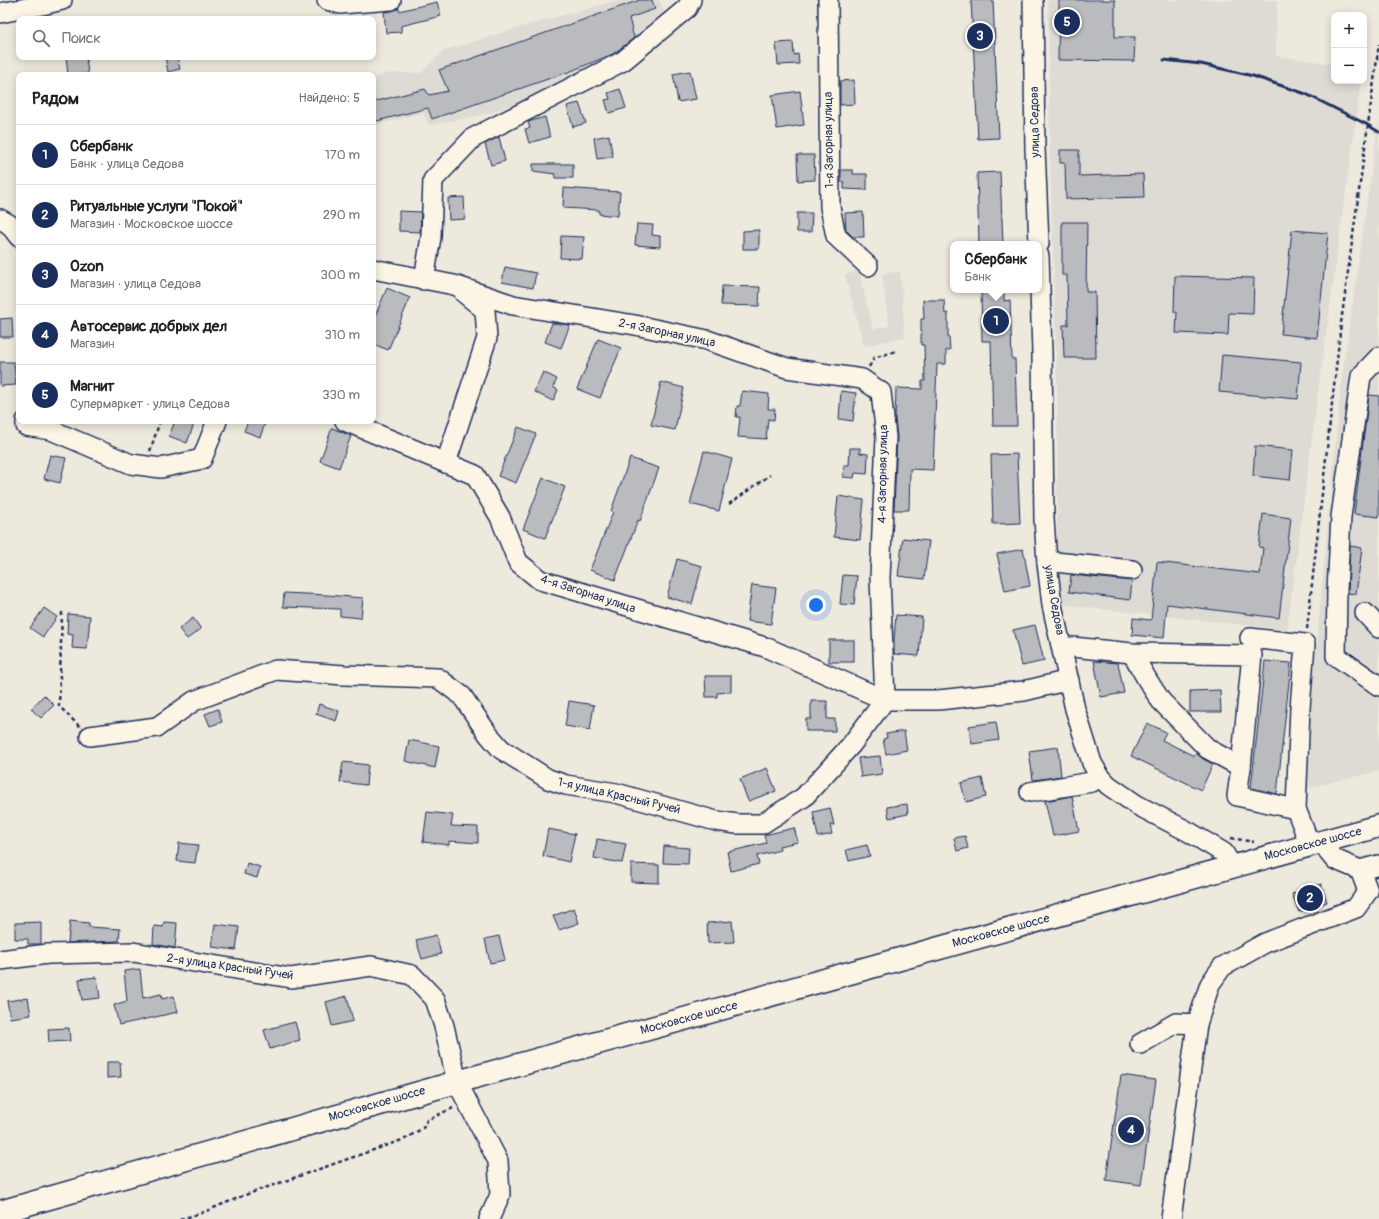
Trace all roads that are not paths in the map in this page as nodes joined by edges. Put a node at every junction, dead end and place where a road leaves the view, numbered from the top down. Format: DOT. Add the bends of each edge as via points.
graph roads {
  1 [pos="62,0"];
  2 [pos="327,0"];
  3 [pos="391,0"];
  4 [pos="691,0"];
  5 [pos="828,0"];
  6 [pos="1033,0"];
  7 [pos="0,13"];
  8 [pos="1039,241"];
  9 [pos="868,266"];
  10 [pos="376,270"];
  11 [pos="424,280"];
  12 [pos="454,285"];
  13 [pos="1040,293"];
  14 [pos="1379,357"];
  15 [pos="862,379"];
  16 [pos="30,424"];
  17 [pos="215,424"];
  18 [pos="352,424"];
  19 [pos="446,463"];
  20 [pos="1047,563"];
  21 [pos="1132,570"];
  22 [pos="1365,613"];
  23 [pos="1379,628"];
  24 [pos="1250,638"];
  25 [pos="1062,648"];
  26 [pos="1132,653"];
  27 [pos="1069,680"];
  28 [pos="1379,686"];
  29 [pos="885,700"];
  30 [pos="90,736"];
  31 [pos="1242,767"];
  32 [pos="1099,775"];
  33 [pos="1030,792"];
  34 [pos="1296,809"];
  35 [pos="1379,826"];
  36 [pos="1317,843"];
  37 [pos="1379,865"];
  38 [pos="1232,867"];
  39 [pos="1360,870"];
  40 [pos="0,960"];
  41 [pos="1197,1024"];
  42 [pos="1140,1044"];
  43 [pos="457,1082"];
  44 [pos="0,1212"];
  45 [pos="489,1219"];
  46 [pos="1171,1219"];
  1 -- 7 [label="street"];
  2 -- 3 [label="street" via="340,4"];
  4 -- 11 [label="street" via="687,8 623,61 473,138 432,180 431,237"];
  5 -- 9 [label="street, 1-я Загорная улица" via="830,207 836,236"];
  6 -- 8 [label="street, улица Седова"];
  10 -- 11 [label="street, 2-я Загорная улица"];
  11 -- 12 [label="street, 2-я Загорная улица"];
  12 -- 15 [label="street, 2-я Загорная улица" via="513,305 707,340 787,368"];
  12 -- 19 [label="street" via="485,310 487,338"];
  13 -- 20 [label="street, улица Седова"];
  14 -- 28 [label="street" via="1362,376 1341,517 1336,590 1336,656"];
  15 -- 29 [label="street, 4-я Загорная улица" via="881,392 886,437 880,578"];
  16 -- 17 [label="street" via="51,430 131,464 161,468 202,459"];
  18 -- 19 [label="street, 4-я Загорная улица"];
  19 -- 29 [label="street, 4-я Загорная улица" via="475,475 500,517 518,562 540,580 765,647"];
  20 -- 21 [label="street"];
  20 -- 25 [label="street, улица Седова" via="1052,605"];
  22 -- 23 [label="street"];
  24 -- 34 [label="street" via="1305,644"];
  25 -- 26 [label="street"];
  25 -- 27 [label="street, улица Седова"];
  26 -- 31 [label="street" via="1162,701 1208,749"];
  26 -- 31 [label="street" via="1252,655"];
  27 -- 29 [label="street, 4-я Загорная улица" via="1024,691 938,700"];
  27 -- 32 [label="street, улица Седова" via="1092,763"];
  29 -- 30 [label="street, 1-я улица Красный Ручей" via="851,745 804,797 762,824 716,821 616,793 566,785 548,779 502,749 488,734 462,696 438,678 276,670 194,701 157,726"];
  31 -- 34 [label="street" via="1237,796"];
  32 -- 33 [label="street" via="1092,782"];
  32 -- 38 [label="street, улица Седова" via="1108,786 1126,798 1224,853"];
  34 -- 36 [label="street"];
  35 -- 36 [label="main road, Московское шоссе"];
  36 -- 38 [label="main road, Московское шоссе"];
  36 -- 39 [label="street" via="1334,859"];
  37 -- 39 [label="street"];
  38 -- 43 [label="main road, Московское шоссе"];
  39 -- 41 [label="street" via="1368,891 1356,908 1265,943 1222,966 1210,984"];
  40 -- 43 [label="street, 2-я улица Красный Ручей" via="48,954 133,952 291,978 371,966 412,975 435,999"];
  41 -- 42 [label="street" via="1176,1023"];
  41 -- 46 [label="street"];
  43 -- 44 [label="main road, Московское шоссе"];
  43 -- 45 [label="street, 2-я улица Красный Ручей" via="498,1161 500,1195"];
}
